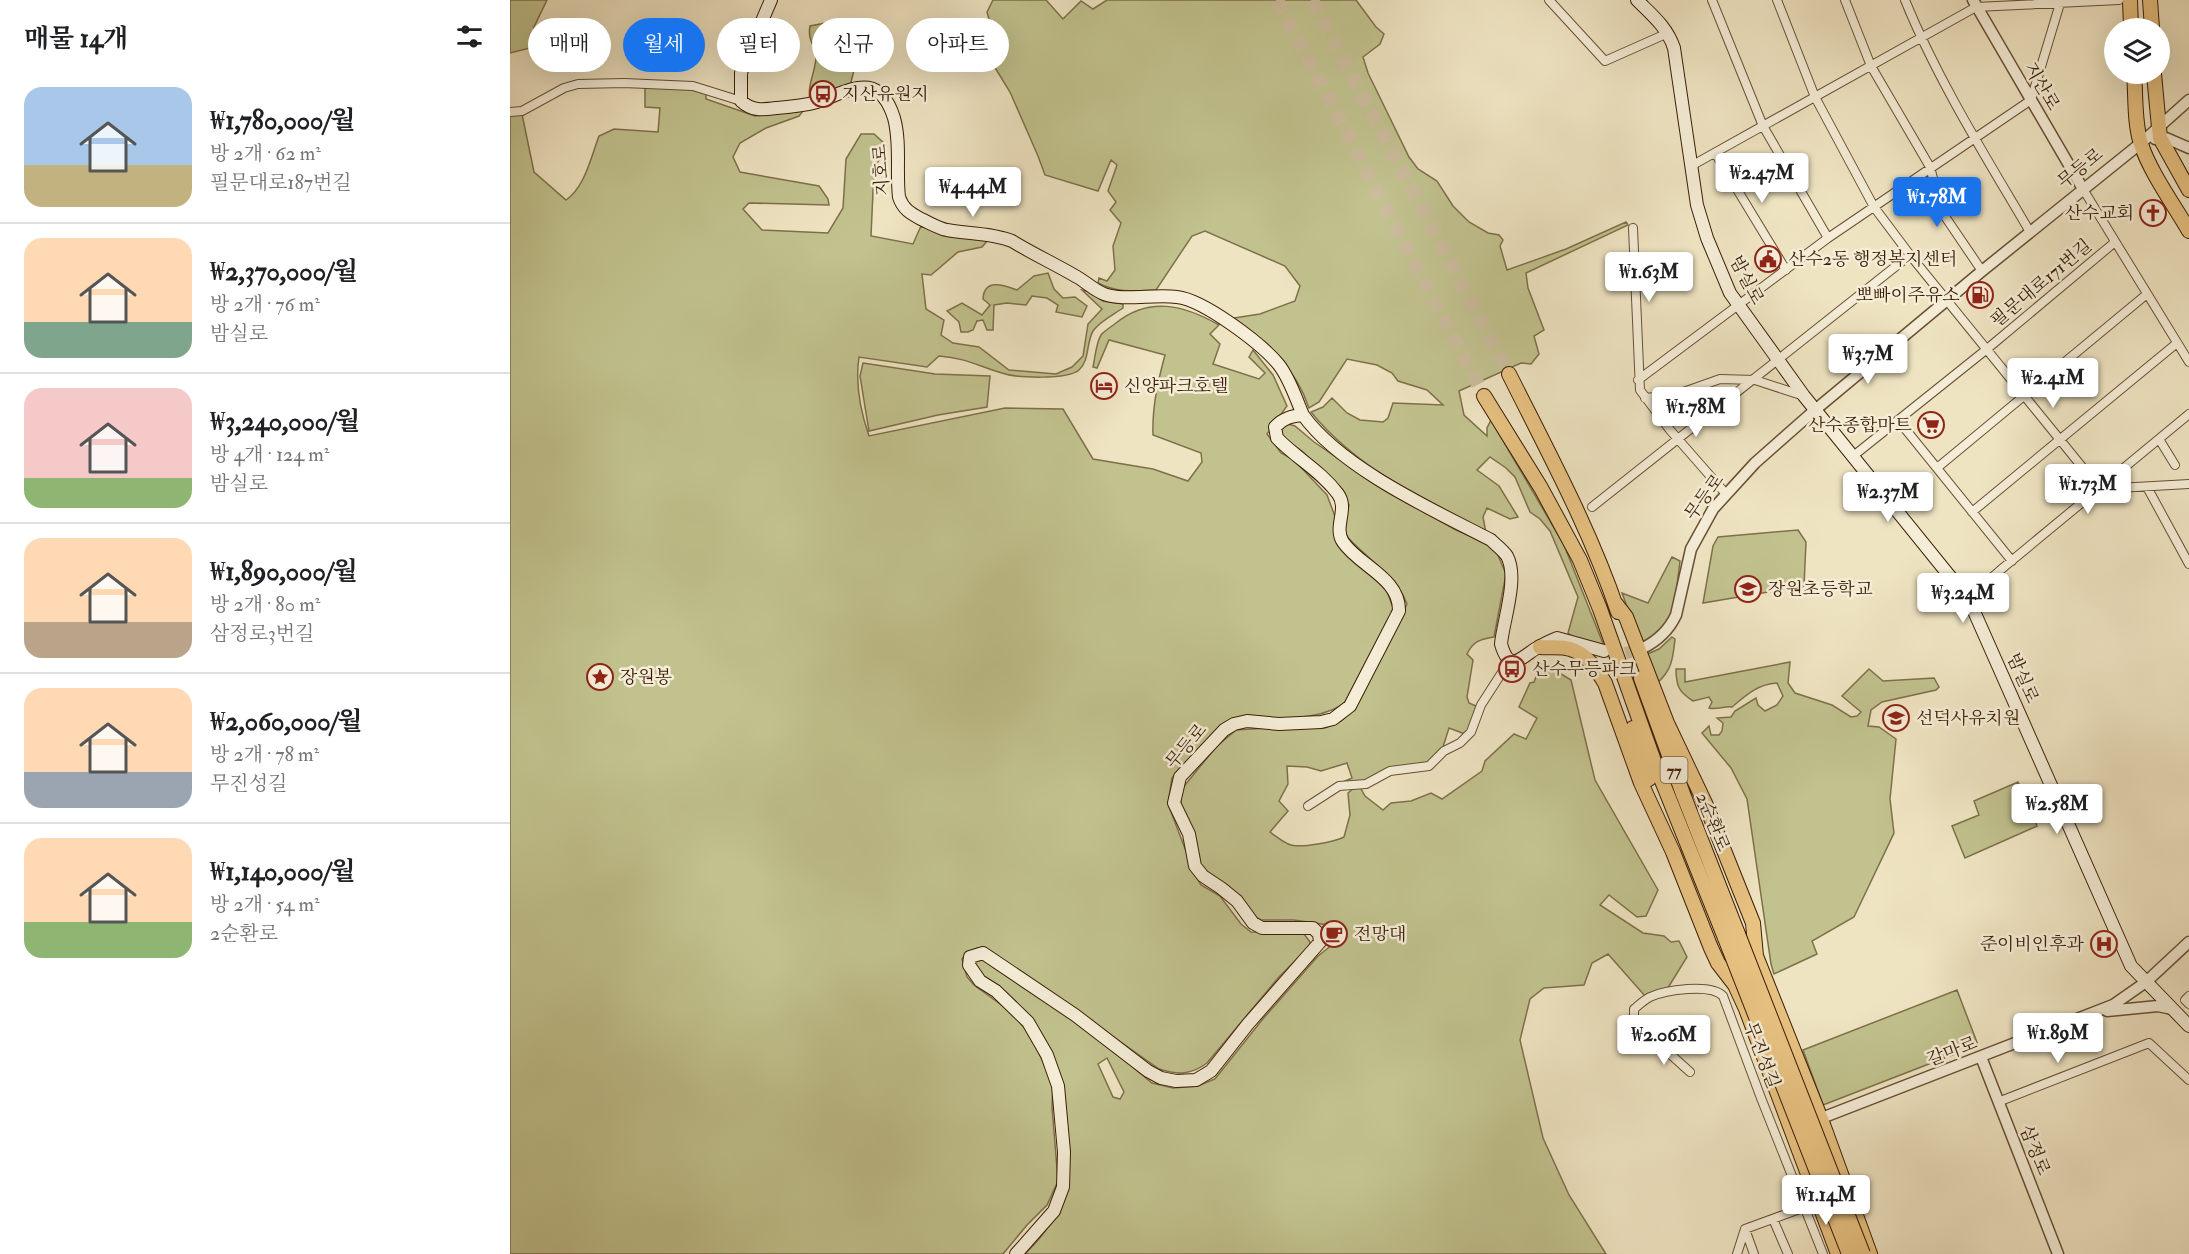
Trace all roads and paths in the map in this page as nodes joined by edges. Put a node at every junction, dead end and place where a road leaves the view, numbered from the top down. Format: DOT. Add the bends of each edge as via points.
graph roads {
  1 [pos="771,0"];
  2 [pos="1549,0"];
  3 [pos="1637,0"];
  4 [pos="1712,0"];
  5 [pos="1777,0"];
  6 [pos="1845,0"];
  7 [pos="1905,0"];
  8 [pos="2119,0"];
  9 [pos="2130,0"];
  10 [pos="2150,0"];
  11 [pos="2061,2"];
  12 [pos="2002,3"];
  13 [pos="1975,4"];
  14 [pos="2131,18"];
  15 [pos="2151,18"];
  16 [pos="1668,33"];
  17 [pos="1921,38"];
  18 [pos="1871,66"];
  19 [pos="2134,84"];
  20 [pos="2155,84"];
  21 [pos="1815,97"];
  22 [pos="2031,100"];
  23 [pos="2189,100"];
  24 [pos="741,101"];
  25 [pos="510,112"];
  26 [pos="1763,126"];
  27 [pos="2158,133"];
  28 [pos="1974,137"];
  29 [pos="2141,143"];
  30 [pos="2189,148"];
  31 [pos="1715,153"];
  32 [pos="1691,166"];
  33 [pos="1930,167"];
  34 [pos="2083,189"];
  35 [pos="2189,190"];
  36 [pos="1874,207"];
  37 [pos="1634,228"];
  38 [pos="2189,231"];
  39 [pos="2030,232"];
  40 [pos="1828,238"];
  41 [pos="2115,242"];
  42 [pos="1910,255"];
  43 [pos="1786,270"];
  44 [pos="1982,271"];
  45 [pos="2146,294"];
  46 [pos="1947,300"];
  47 [pos="1737,306"];
  48 [pos="2177,344"];
  49 [pos="1987,349"];
  50 [pos="1777,362"];
  51 [pos="2189,362"];
  52 [pos="1509,374"];
  53 [pos="1638,380"];
  54 [pos="1755,380"];
  55 [pos="1484,396"];
  56 [pos="1804,396"];
  57 [pos="2026,396"];
  58 [pos="1645,399"];
  59 [pos="1815,410"];
  60 [pos="2189,414"];
  61 [pos="1303,415"];
  62 [pos="1898,420"];
  63 [pos="1680,439"];
  64 [pos="2060,439"];
  65 [pos="2159,439"];
  66 [pos="1852,457"];
  67 [pos="2175,465"];
  68 [pos="1937,468"];
  69 [pos="2189,484"];
  70 [pos="2147,487"];
  71 [pos="2100,489"];
  72 [pos="1726,494"];
  73 [pos="1592,507"];
  74 [pos="1972,512"];
  75 [pos="2012,561"];
  76 [pos="2189,564"];
  77 [pos="1969,600"];
  78 [pos="1616,604"];
  79 [pos="1607,645"];
  80 [pos="1540,647"];
  81 [pos="1643,648"];
  82 [pos="1510,660"];
  83 [pos="1308,806"];
  84 [pos="1673,852"];
  85 [pos="1732,936"];
  86 [pos="2189,942"];
  87 [pos="1711,948"];
  88 [pos="1755,948"];
  89 [pos="1724,972"];
  90 [pos="2146,982"];
  91 [pos="2172,1009"];
  92 [pos="2098,1011"];
  93 [pos="1752,1025"];
  94 [pos="2189,1026"];
  95 [pos="1981,1057"];
  96 [pos="1778,1061"];
  97 [pos="1690,1072"];
  98 [pos="2189,1080"];
  99 [pos="1998,1102"];
  100 [pos="1821,1119"];
  101 [pos="1804,1125"];
  102 [pos="1791,1130"];
  103 [pos="1776,1136"];
  104 [pos="1826,1136"];
  105 [pos="1823,1171"];
  106 [pos="1830,1187"];
  107 [pos="1805,1207"];
  108 [pos="1854,1214"];
  109 [pos="1773,1219"];
  110 [pos="1745,1229"];
  111 [pos="1016,1254"];
  112 [pos="1737,1254"];
  113 [pos="1754,1254"];
  114 [pos="1788,1254"];
  115 [pos="1823,1254"];
  116 [pos="1838,1254"];
  117 [pos="1849,1254"];
  118 [pos="1858,1254"];
  119 [pos="1863,1254"];
  120 [pos="1870,1254"];
  121 [pos="2058,1254"];
  1 -- 24 [label="main road" via="741,73"];
  2 -- 16 [label="street" via="1605,61"];
  3 -- 16 [label="main road, 밤실로"];
  4 -- 26 [label="street"];
  5 -- 21 [label="street"];
  6 -- 18 [label="street"];
  7 -- 17 [label="street"];
  8 -- 11 [label="street"];
  9 -- 14 [label="main road"];
  10 -- 15 [label="main road"];
  11 -- 12 [label="street"];
  11 -- 22 [label="street"];
  12 -- 13 [label="street"];
  13 -- 17 [label="street"];
  13 -- 22 [label="street, 지산로"];
  16 -- 32 [label="main road, 밤실로" via="1676,55"];
  17 -- 18 [label="street"];
  17 -- 28 [label="street"];
  18 -- 21 [label="street"];
  18 -- 33 [label="street"];
  19 -- 29 [label="main road"];
  20 -- 27 [label="main road"];
  21 -- 26 [label="street"];
  21 -- 36 [label="street"];
  22 -- 28 [label="street"];
  22 -- 34 [label="street, 지산로"];
  23 -- 27 [label="street, 무등로"];
  24 -- 25 [label="street" via="693,86 578,84 522,111"];
  24 -- 61 [label="main road, 지호로" via="752,109 767,109 809,104 855,87 878,90 894,120 899,197 909,213 947,230 1012,241 1104,293 1177,297 1203,306 1225,319 1279,365"];
  26 -- 31 [label="street"];
  26 -- 40 [label="street"];
  27 -- 29 [label="street, 무등로"];
  27 -- 30 [label="street"];
  27 -- 35 [label="main road"];
  28 -- 33 [label="street"];
  28 -- 39 [label="street"];
  29 -- 34 [label="street, 무등로"];
  29 -- 38 [label="main road"];
  31 -- 32 [label="street"];
  31 -- 43 [label="street"];
  32 -- 47 [label="main road, 밤실로" via="1707,238"];
  33 -- 36 [label="street"];
  33 -- 44 [label="street" via="1942,212"];
  34 -- 39 [label="street, 무등로"];
  34 -- 41 [label="street"];
  36 -- 40 [label="street"];
  36 -- 42 [label="street"];
  37 -- 53 [label="street"];
  39 -- 44 [label="street, 무등로"];
  40 -- 43 [label="street"];
  41 -- 45 [label="street"];
  41 -- 49 [label="street, 필문대로171번길"];
  42 -- 46 [label="street"];
  42 -- 50 [label="street"];
  43 -- 47 [label="street"];
  44 -- 46 [label="street, 무등로"];
  45 -- 48 [label="street"];
  45 -- 57 [label="street"];
  46 -- 49 [label="street"];
  46 -- 59 [label="street, 무등로"];
  47 -- 50 [label="main road, 밤실로"];
  47 -- 53 [label="street"];
  48 -- 51 [label="street"];
  48 -- 64 [label="street"];
  49 -- 57 [label="street, 필문대로171번길"];
  49 -- 62 [label="street, 필문대로171번길"];
  50 -- 54 [label="street"];
  50 -- 56 [label="main road, 밤실로"];
  52 -- 78 [label="main road, 2순환로 / 77" via="1564,481"];
  53 -- 58 [label="street"];
  54 -- 56 [label="street"];
  54 -- 58 [label="street" via="1720,379 1675,395"];
  54 -- 63 [label="street"];
  55 -- 79 [label="main road, 2순환로 / 77" via="1580,560 1600,609"];
  56 -- 59 [label="main road, 밤실로"];
  57 -- 64 [label="street, 필문대로171번길"];
  57 -- 68 [label="street"];
  58 -- 63 [label="street"];
  59 -- 66 [label="main road, 밤실로"];
  59 -- 72 [label="street, 무등로"];
  60 -- 65 [label="street"];
  61 -- 82 [label="main road" via="1352,460 1502,550 1512,573 1501,644"];
  61 -- 111 [label="main road, 무등로" via="1280,422 1275,427 1277,438 1322,475 1340,496 1341,538 1389,586 1400,602 1399,611 1350,706 1322,722 1234,724 1180,777 1174,803 1189,834 1195,866 1203,876 1237,902 1253,923 1262,928 1314,928 1320,942 1211,1071 1196,1080 1176,1081 1148,1071 1075,1015 983,953 970,957 969,965 980,981 1028,1022 1047,1055 1058,1086 1063,1187 1054,1211"];
  62 -- 66 [label="street, 필문대로171번길"];
  62 -- 68 [label="street"];
  63 -- 72 [label="street"];
  63 -- 73 [label="street"];
  64 -- 71 [label="street, 필문대로171번길"];
  64 -- 74 [label="street"];
  65 -- 67 [label="street"];
  65 -- 71 [label="street"];
  66 -- 77 [label="main road, 밤실로"];
  68 -- 74 [label="street"];
  69 -- 70 [label="street"];
  70 -- 71 [label="street"];
  70 -- 76 [label="street"];
  71 -- 75 [label="street"];
  72 -- 81 [label="street, 무등로" via="1691,549 1673,622"];
  74 -- 75 [label="street"];
  75 -- 77 [label="street"];
  77 -- 90 [label="main road, 밤실로" via="2131,966"];
  78 -- 85 [label="main road, 2순환로 / 77"];
  78 -- 88 [label="main road" via="1626,617 1667,723 1754,923"];
  79 -- 80 [label="main road" via="1590,648 1563,638"];
  79 -- 84 [label="main road"];
  79 -- 85 [label="main road, 2순환로 / 77"];
  80 -- 82 [label="main road" via="1520,661"];
  80 -- 84 [label="main road" via="1571,649 1599,672 1641,783"];
  82 -- 83 [label="street" via="1481,705 1471,732 1429,766 1390,771 1366,784 1338,786"];
  84 -- 87 [label="main road"];
  85 -- 117 [label="main road, 2순환로 / 77, bridge"];
  85 -- 119 [label="main road, 2순환로 / 77, bridge"];
  86 -- 90 [label="street, 갈마로"];
  87 -- 88 [label="main road" via="1726,961"];
  87 -- 89 [label="main road"];
  88 -- 100 [label="main road"];
  89 -- 93 [label="main road" via="1735,985"];
  89 -- 96 [label="main road" via="1748,993"];
  90 -- 91 [label="main road, 밤실로"];
  90 -- 92 [label="street, 갈마로" via="2126,998"];
  91 -- 92 [label="street" via="2158,1006"];
  91 -- 94 [label="main road, 밤실로"];
  92 -- 95 [label="street, 갈마로"];
  93 -- 96 [label="main road"];
  93 -- 102 [label="main road"];
  95 -- 99 [label="street, 삼정로"];
  95 -- 100 [label="street, 갈마로"];
  96 -- 101 [label="main road"];
  97 -- 103 [label="street, 무진성길" via="1634,1019 1634,1009 1650,997 1712,988 1723,996"];
  98 -- 99 [label="street" via="2149,1043"];
  99 -- 121 [label="street, 삼정로"];
  100 -- 101 [label="street, 갈마로"];
  100 -- 104 [label="main road"];
  101 -- 102 [label="street, 갈마로"];
  101 -- 105 [label="main road"];
  102 -- 103 [label="street, 갈마로"];
  102 -- 116 [label="main road"];
  103 -- 107 [label="street, 무진성길"];
  104 -- 105 [label="main road"];
  104 -- 108 [label="main road"];
  105 -- 106 [label="main road"];
  106 -- 108 [label="main road"];
  106 -- 118 [label="main road"];
  107 -- 109 [label="street"];
  107 -- 115 [label="street, 무진성길"];
  108 -- 120 [label="main road"];
  109 -- 110 [label="street"];
  109 -- 114 [label="street"];
  110 -- 112 [label="street"];
  110 -- 113 [label="street"];
}
